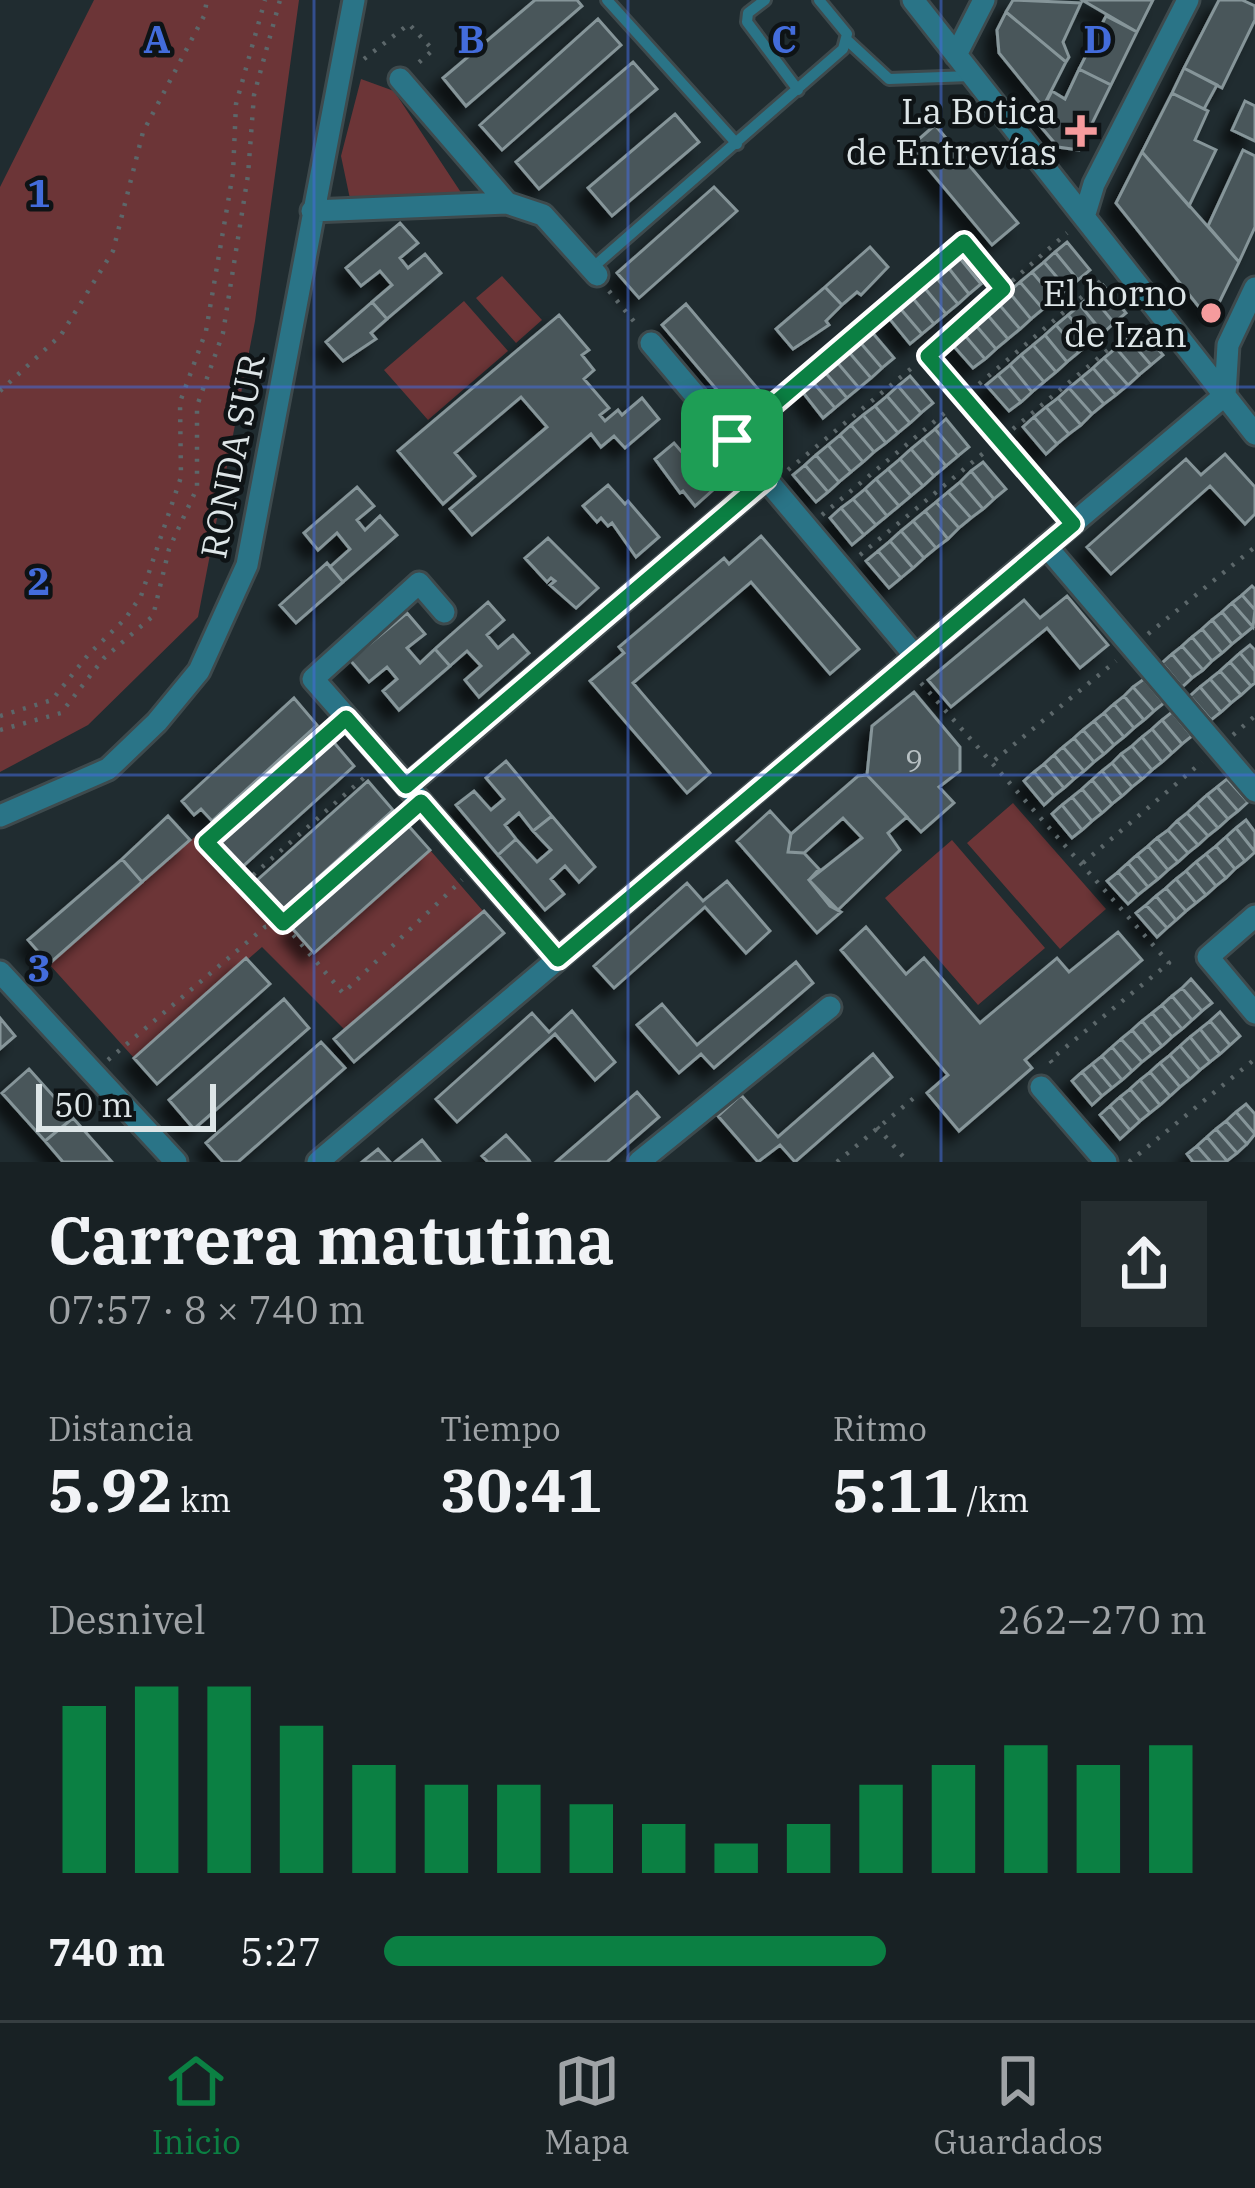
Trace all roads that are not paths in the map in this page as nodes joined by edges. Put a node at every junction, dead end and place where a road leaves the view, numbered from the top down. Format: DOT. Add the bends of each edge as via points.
graph roads {
  1 [pos="354,0"];
  2 [pos="607,0"];
  3 [pos="765,0"];
  4 [pos="819,0"];
  5 [pos="913,0"];
  6 [pos="984,0"];
  7 [pos="1188,0"];
  8 [pos="848,41"];
  9 [pos="956,55"];
  10 [pos="973,76"];
  11 [pos="400,79"];
  12 [pos="798,90"];
  13 [pos="737,143"];
  14 [pos="507,203"];
  15 [pos="312,211"];
  16 [pos="1084,217"];
  17 [pos="594,272"];
  18 [pos="1255,288"];
  19 [pos="651,343"];
  20 [pos="928,356"];
  21 [pos="1225,395"];
  22 [pos="1255,434"];
  23 [pos="768,482"];
  24 [pos="1073,524"];
  25 [pos="1046,546"];
  26 [pos="444,612"];
  27 [pos="911,661"];
  28 [pos="1255,791"];
  29 [pos="414,794"];
  30 [pos="0,816"];
  31 [pos="1255,916"];
  32 [pos="558,959"];
  33 [pos="0,972"];
  34 [pos="830,1007"];
  35 [pos="1255,1013"];
  36 [pos="1041,1087"];
  37 [pos="176,1162"];
  38 [pos="319,1162"];
  39 [pos="639,1162"];
  40 [pos="1106,1162"];
  1 -- 15 [label="street, RONDA SUR"];
  2 -- 13 [label="lane"];
  3 -- 12 [label="lane" via="747,22"];
  4 -- 8 [label="lane"];
  5 -- 9 [label="street"];
  6 -- 9 [label="street"];
  7 -- 16 [label="street"];
  8 -- 10 [label="lane" via="889,79"];
  8 -- 12 [label="lane"];
  9 -- 10 [label="street"];
  10 -- 16 [label="street"];
  11 -- 14 [label="street"];
  12 -- 13 [label="lane"];
  13 -- 17 [label="lane"];
  14 -- 15 [label="street"];
  14 -- 17 [label="street" via="542,215"];
  15 -- 30 [label="street, RONDA SUR" via="247,566 199,671 108,769"];
  16 -- 21 [label="street"];
  18 -- 21 [label="street" via="1228,345"];
  19 -- 23 [label="street"];
  20 -- 24 [label="street"];
  21 -- 22 [label="street"];
  21 -- 24 [label="street"];
  23 -- 27 [label="street"];
  23 -- 29 [label="street"];
  24 -- 25 [label="street"];
  25 -- 27 [label="street"];
  25 -- 28 [label="street"];
  26 -- 29 [label="street" via="419,584 313,679"];
  27 -- 32 [label="street"];
  29 -- 32 [label="street"];
  31 -- 35 [label="street" via="1208,957"];
  32 -- 38 [label="street"];
  33 -- 37 [label="street"];
  34 -- 39 [label="street"];
  36 -- 40 [label="street"];
}
